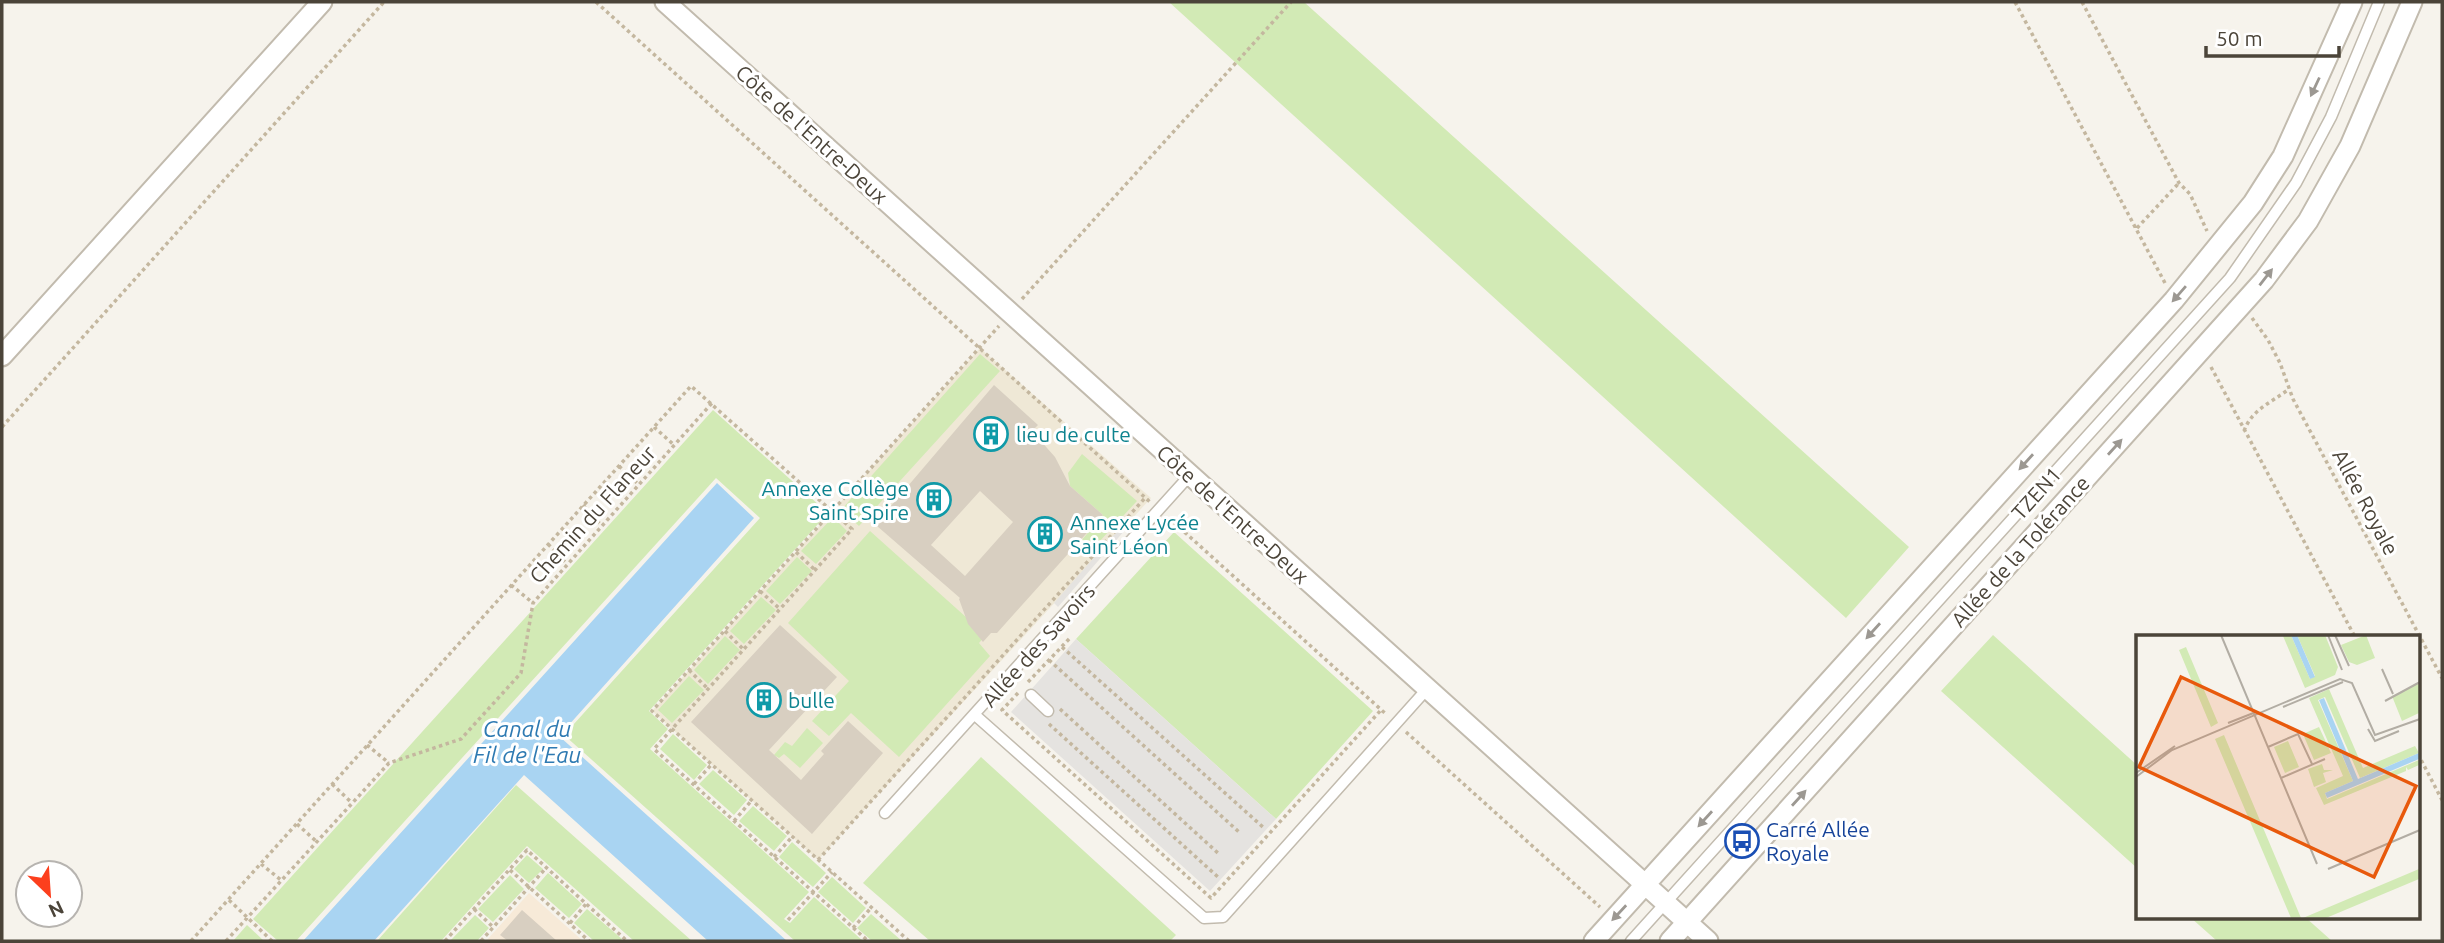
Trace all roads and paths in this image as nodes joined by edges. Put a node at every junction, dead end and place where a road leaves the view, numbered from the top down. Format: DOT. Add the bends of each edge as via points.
graph roads {
  1 [pos="322,2"];
  2 [pos="384,2"];
  3 [pos="596,2"];
  4 [pos="665,2"];
  5 [pos="1291,2"];
  6 [pos="2015,2"];
  7 [pos="2082,2"];
  8 [pos="2353,2"];
  9 [pos="2379,2"];
  10 [pos="2412,2"];
  11 [pos="2179,183"];
  12 [pos="2202,217"];
  13 [pos="2137,228"];
  14 [pos="2156,266"];
  15 [pos="1010,313"];
  16 [pos="2268,340"];
  17 [pos="980,348"];
  18 [pos="2,356"];
  19 [pos="2222,388"];
  20 [pos="2289,389"];
  21 [pos="712,403"];
  22 [pos="2,427"];
  23 [pos="654,427"];
  24 [pos="2244,432"];
  25 [pos="674,445"];
  26 [pos="619,466"];
  27 [pos="1190,475"];
  28 [pos="639,484"];
  29 [pos="1146,497"];
  30 [pos="583,506"];
  31 [pos="1159,509"];
  32 [pos="833,512"];
  33 [pos="601,525"];
  34 [pos="548,544"];
  35 [pos="796,552"];
  36 [pos="568,564"];
  37 [pos="816,570"];
  38 [pos="511,585"];
  39 [pos="760,591"];
  40 [pos="533,603"];
  41 [pos="780,609"];
  42 [pos="725,631"];
  43 [pos="2354,635"];
  44 [pos="2419,635"];
  45 [pos="2420,636"];
  46 [pos="1070,638"];
  47 [pos="1062,647"];
  48 [pos="744,649"];
  49 [pos="1049,660"];
  50 [pos="689,670"];
  51 [pos="2442,678"];
  52 [pos="1029,681"];
  53 [pos="1427,688"];
  54 [pos="708,689"];
  55 [pos="1029,693"];
  56 [pos="1017,695"];
  57 [pos="1382,710"];
  58 [pos="1048,711"];
  59 [pos="975,715"];
  60 [pos="1396,723"];
  61 [pos="673,729"];
  62 [pos="367,745"];
  63 [pos="2420,758"];
  64 [pos="389,762"];
  65 [pos="712,764"];
  66 [pos="332,784"];
  67 [pos="694,785"];
  68 [pos="752,800"];
  69 [pos="2442,800"];
  70 [pos="352,803"];
  71 [pos="885,813"];
  72 [pos="734,821"];
  73 [pos="297,824"];
  74 [pos="1264,828"];
  75 [pos="1239,832"];
  76 [pos="792,836"];
  77 [pos="317,842"];
  78 [pos="1219,853"];
  79 [pos="774,857"];
  80 [pos="818,860"];
  81 [pos="261,863"];
  82 [pos="546,868"];
  83 [pos="510,870"];
  84 [pos="832,872"];
  85 [pos="1218,877"];
  86 [pos="281,880"];
  87 [pos="1646,885"];
  88 [pos="530,887"];
  89 [pos="813,892"];
  90 [pos="229,900"];
  91 [pos="1665,903"];
  92 [pos="586,904"];
  93 [pos="872,908"];
  94 [pos="474,909"];
  95 [pos="247,918"];
  96 [pos="1614,919"];
  97 [pos="788,920"];
  98 [pos="570,923"];
  99 [pos="1687,923"];
  100 [pos="494,928"];
  101 [pos="853,928"];
  102 [pos="191,941"];
  103 [pos="226,941"];
  104 [pos="272,941"];
  105 [pos="445,941"];
  106 [pos="481,941"];
  107 [pos="590,941"];
  108 [pos="626,941"];
  109 [pos="868,941"];
  110 [pos="909,941"];
  111 [pos="1594,941"];
  112 [pos="1631,941"];
  113 [pos="1670,941"];
  114 [pos="1708,941"];
  1 -- 18 [label="street"];
  2 -- 22 [label="path"];
  3 -- 17 [label="path"];
  4 -- 15 [label="street, Côte de l'Entre-Deux"];
  5 -- 15 [label="path"];
  6 -- 13 [label="path"];
  7 -- 11 [label="path"];
  8 -- 87 [label="street, one-way" via="2283,156 2253,203 2174,300"];
  9 -- 91 [label="lane, TZEN1" via="2331,117 2296,183 2230,278"];
  99 -- 10 [label="street, Allée de la Tolérance, one-way" via="2258,288 2308,221 2350,146"];
  11 -- 12 [label="path"];
  11 -- 13 [label="path"];
  13 -- 14 [label="path"];
  15 -- 17 [label="path"];
  15 -- 27 [label="street, Côte de l'Entre-Deux"];
  16 -- 20 [label="path, Allée Royale"];
  17 -- 29 [label="path"];
  17 -- 32 [label="path"];
  19 -- 24 [label="path"];
  20 -- 24 [label="path" via="2249,418"];
  20 -- 44 [label="path, Allée Royale"];
  21 -- 23 [label="path" via="691,386"];
  21 -- 25 [label="path, Chemin du Flaneur"];
  21 -- 32 [label="path"];
  23 -- 25 [label="path"];
  23 -- 26 [label="path"];
  24 -- 43 [label="path"];
  25 -- 28 [label="path, Chemin du Flaneur"];
  26 -- 28 [label="path"];
  26 -- 30 [label="path"];
  27 -- 31 [label="lane, Allée des Savoirs"];
  27 -- 53 [label="street, Côte de l'Entre-Deux"];
  28 -- 33 [label="path, Chemin du Flaneur"];
  29 -- 31 [label="path"];
  29 -- 80 [label="path"];
  30 -- 33 [label="path"];
  30 -- 34 [label="path"];
  31 -- 57 [label="path"];
  31 -- 59 [label="lane, Allée des Savoirs"];
  32 -- 35 [label="path"];
  32 -- 37 [label="path" via="852,529"];
  33 -- 36 [label="path, Chemin du Flaneur"];
  34 -- 36 [label="path"];
  34 -- 38 [label="path"];
  35 -- 37 [label="path"];
  35 -- 39 [label="path"];
  36 -- 40 [label="path, Chemin du Flaneur"];
  37 -- 41 [label="path"];
  38 -- 40 [label="path"];
  38 -- 62 [label="path"];
  39 -- 41 [label="path"];
  39 -- 42 [label="path"];
  40 -- 64 [label="path, Chemin du Flaneur" via="521,673 513,683 461,739"];
  41 -- 48 [label="path"];
  42 -- 48 [label="path"];
  42 -- 50 [label="path"];
  45 -- 51 [label="path, Allée Royale"];
  46 -- 47 [label="path"];
  47 -- 49 [label="path"];
  47 -- 74 [label="path"];
  48 -- 54 [label="path"];
  49 -- 52 [label="path"];
  49 -- 75 [label="path"];
  50 -- 54 [label="path"];
  50 -- 61 [label="path" via="652,711"];
  52 -- 55 [label="path"];
  52 -- 56 [label="path"];
  53 -- 60 [label="lane"];
  53 -- 87 [label="street, Côte de l'Entre-Deux"];
  54 -- 61 [label="path"];
  55 -- 56 [label="path"];
  55 -- 58 [label="lane"];
  56 -- 57 [label="path" via="1002,710 1212,898"];
  57 -- 60 [label="path"];
  58 -- 78 [label="path"];
  58 -- 85 [label="path"];
  59 -- 60 [label="lane" via="1204,918 1223,917"];
  59 -- 71 [label="lane, Allée des Savoirs"];
  60 -- 96 [label="path"];
  61 -- 65 [label="path"];
  61 -- 67 [label="path" via="654,749"];
  62 -- 64 [label="path"];
  62 -- 66 [label="path"];
  63 -- 69 [label="path"];
  64 -- 70 [label="path"];
  65 -- 67 [label="path"];
  65 -- 68 [label="path"];
  66 -- 70 [label="path"];
  66 -- 73 [label="path"];
  67 -- 72 [label="path"];
  68 -- 72 [label="path"];
  68 -- 76 [label="path"];
  70 -- 77 [label="path"];
  72 -- 79 [label="path"];
  73 -- 77 [label="path"];
  73 -- 81 [label="path"];
  76 -- 79 [label="path"];
  76 -- 80 [label="path"];
  77 -- 86 [label="path"];
  79 -- 89 [label="path"];
  80 -- 84 [label="path"];
  81 -- 86 [label="path"];
  81 -- 90 [label="path"];
  82 -- 83 [label="path" via="527,850"];
  82 -- 88 [label="path"];
  82 -- 92 [label="path"];
  83 -- 88 [label="path"];
  83 -- 94 [label="path"];
  84 -- 89 [label="path"];
  84 -- 93 [label="path"];
  86 -- 95 [label="path"];
  87 -- 91 [label="street, Côte de l'Entre-Deux"];
  87 -- 96 [label="street, one-way"];
  88 -- 98 [label="path"];
  88 -- 100 [label="path"];
  89 -- 97 [label="path"];
  89 -- 101 [label="path"];
  90 -- 95 [label="path"];
  90 -- 102 [label="path"];
  91 -- 99 [label="street, Côte de l'Entre-Deux"];
  91 -- 112 [label="lane, TZEN1"];
  92 -- 98 [label="path"];
  92 -- 108 [label="path"];
  93 -- 101 [label="path"];
  93 -- 110 [label="path"];
  94 -- 100 [label="path"];
  94 -- 105 [label="path"];
  95 -- 103 [label="path"];
  95 -- 104 [label="path"];
  96 -- 111 [label="street"];
  98 -- 107 [label="path"];
  99 -- 113 [label="street, Allée de la Tolérance"];
  99 -- 114 [label="street, Côte de l'Entre-Deux"];
  100 -- 106 [label="path"];
  101 -- 109 [label="path"];
}
